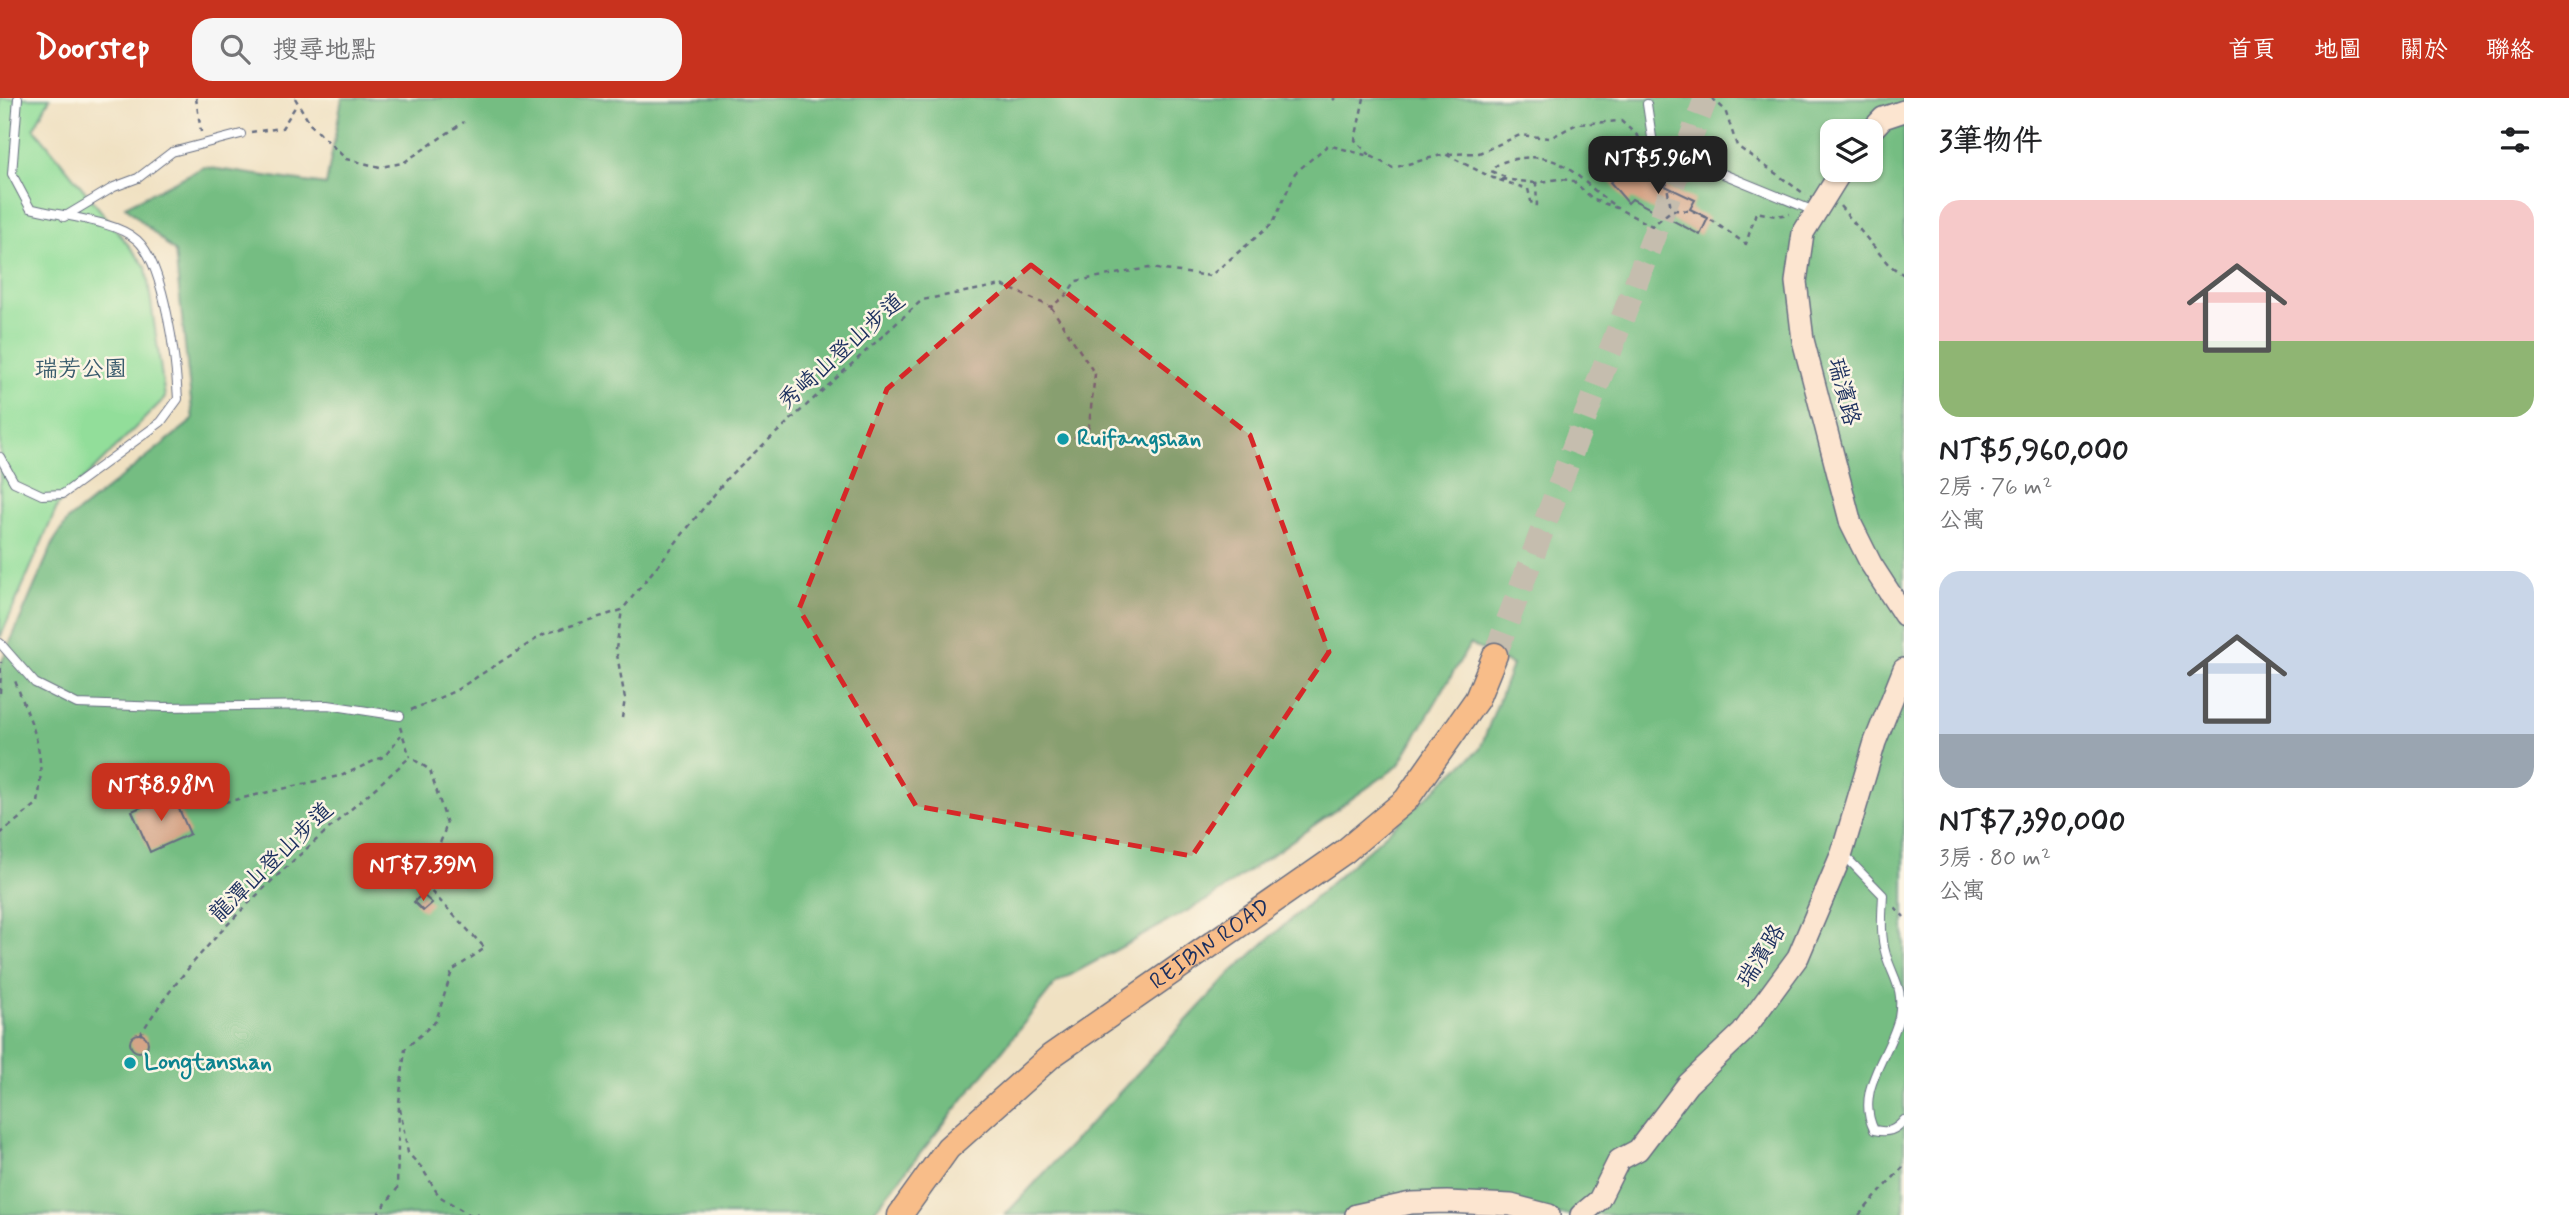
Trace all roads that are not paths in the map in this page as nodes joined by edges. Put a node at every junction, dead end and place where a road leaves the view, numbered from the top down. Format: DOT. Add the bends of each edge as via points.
graph roads {
  1 [pos="18,98"];
  2 [pos="1647,104"];
  3 [pos="1904,111"];
  4 [pos="1883,119"];
  5 [pos="241,134"];
  6 [pos="1834,182"];
  7 [pos="1819,204"];
  8 [pos="64,218"];
  9 [pos="0,457"];
  10 [pos="1904,614"];
  11 [pos="0,644"];
  12 [pos="1494,655"];
  13 [pos="1904,669"];
  14 [pos="400,716"];
  15 [pos="1842,853"];
  16 [pos="1904,1120"];
  17 [pos="900,1215"];
  18 [pos="1356,1215"];
  19 [pos="1549,1215"];
  20 [pos="1581,1215"];
  1 -- 8 [label="lane" via="12,174 30,208"];
  2 -- 7 [label="lane" via="1654,151"];
  3 -- 4 [label="street"];
  5 -- 8 [label="lane" via="172,152 138,178"];
  6 -- 7 [label="street, 瑞濱路"];
  7 -- 10 [label="street, 瑞濱路" via="1803,233 1797,258 1803,340 1851,524"];
  8 -- 9 [label="lane" via="106,225 137,240 154,264 176,356 178,399 161,422 63,495 42,495 14,482"];
  11 -- 14 [label="lane" via="35,683 77,704 328,705"];
  12 -- 17 [label="main road, REIBIN ROAD" via="1477,699 1406,800 1344,852 1051,1056 948,1148"];
  13 -- 15 [label="street, 瑞濱路" via="1875,742"];
  15 -- 16 [label="lane" via="1883,895 1882,936 1902,991 1899,1019 1881,1057 1867,1100 1867,1116 1874,1130 1885,1133"];
  15 -- 20 [label="street, 瑞濱路" via="1791,967 1742,1033 1688,1084 1638,1150 1619,1160 1599,1200"];
  18 -- 19 [label="street" via="1411,1203 1447,1202 1511,1205"];
}
